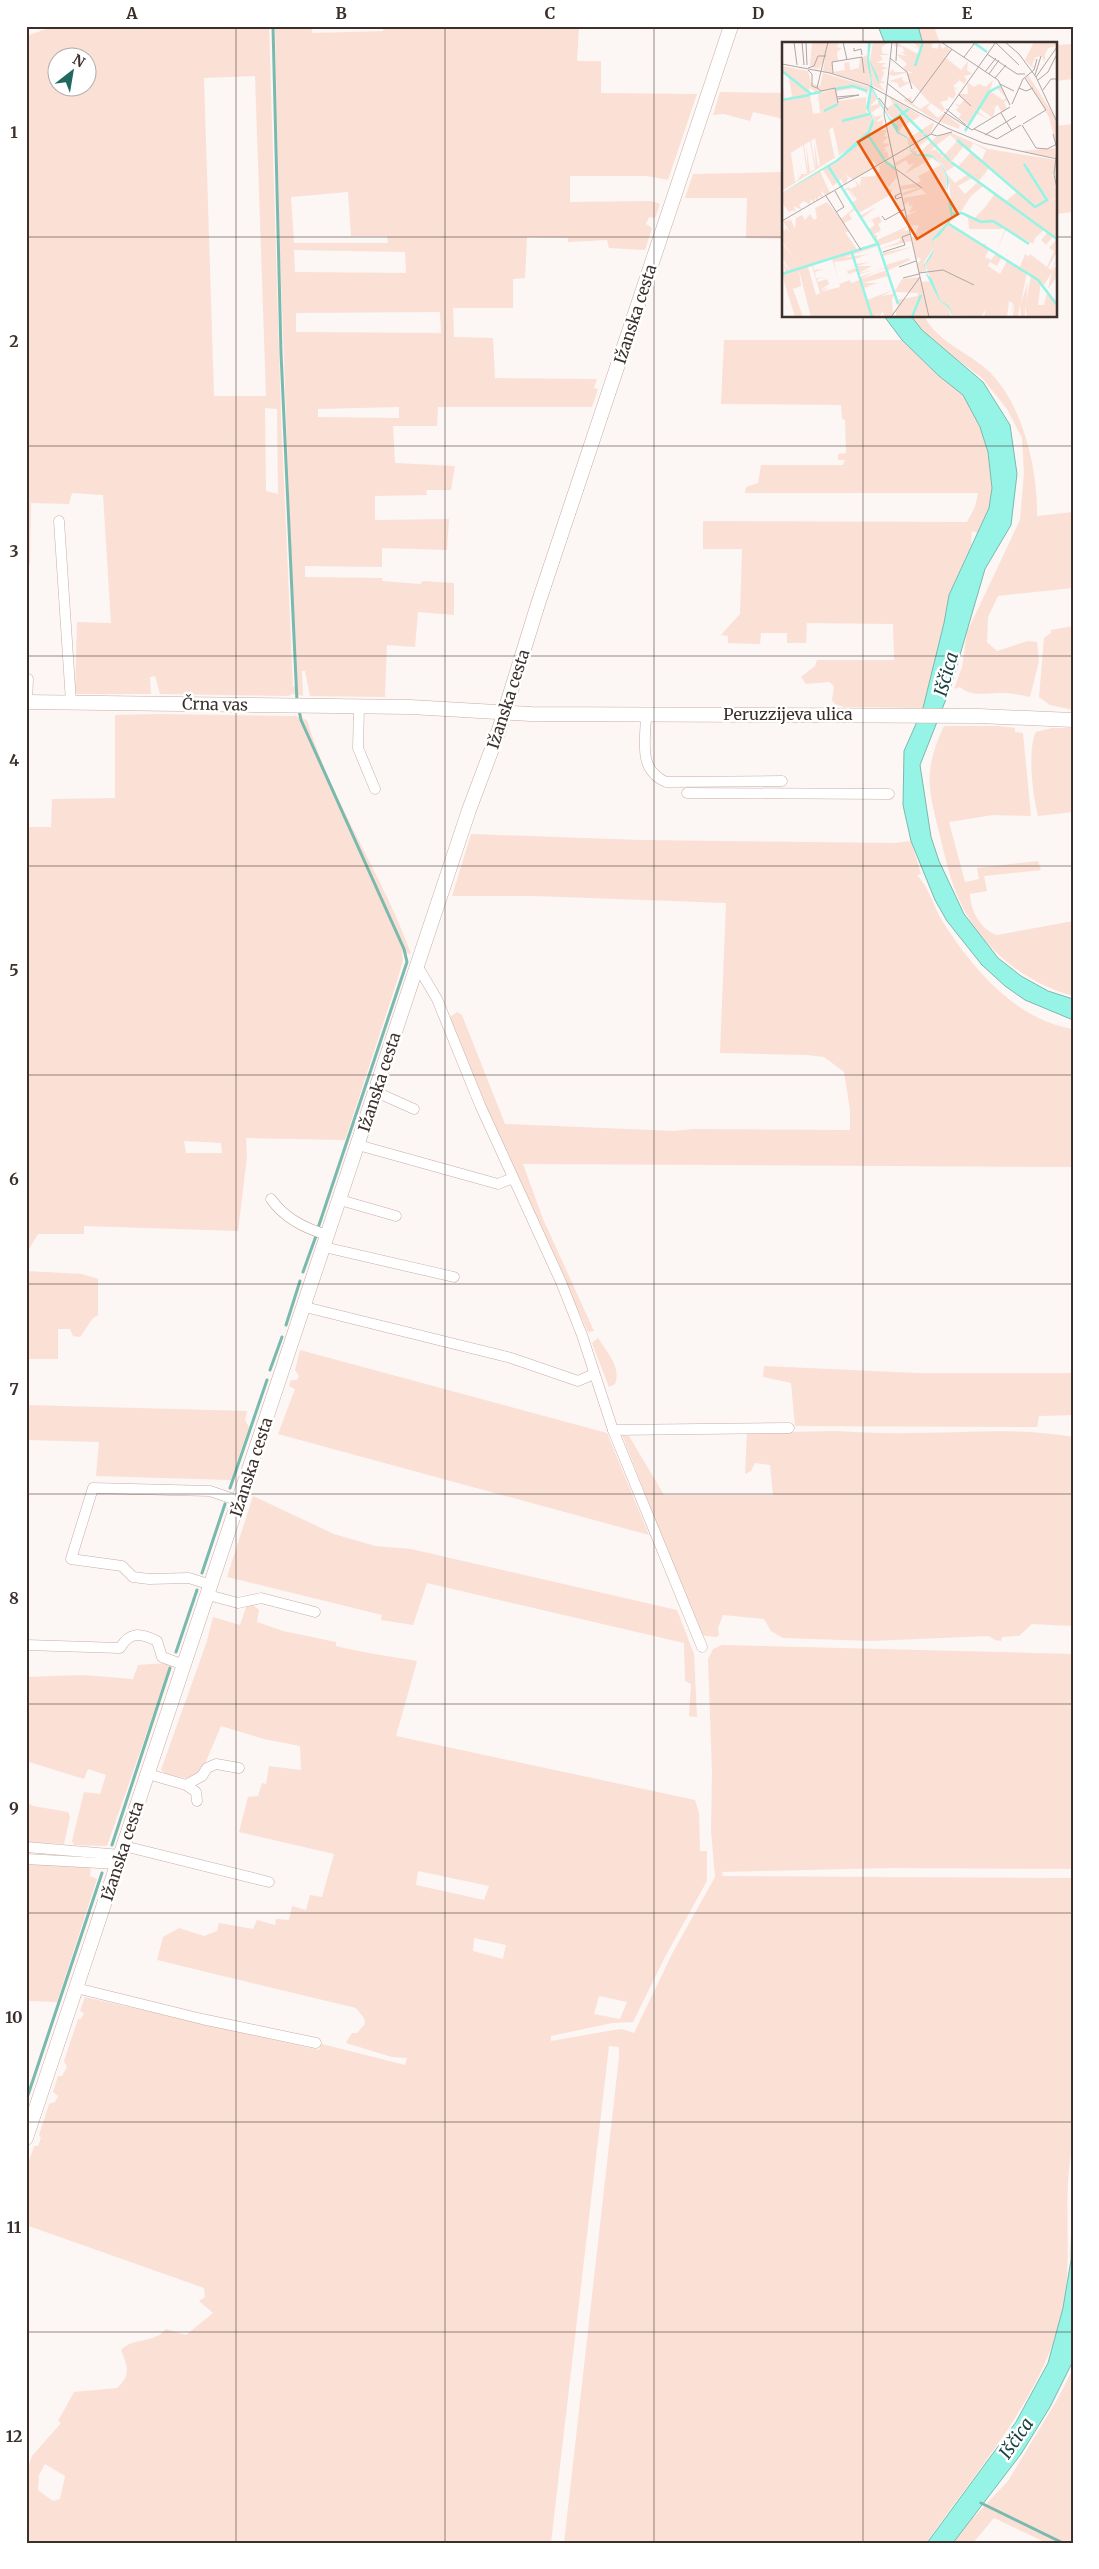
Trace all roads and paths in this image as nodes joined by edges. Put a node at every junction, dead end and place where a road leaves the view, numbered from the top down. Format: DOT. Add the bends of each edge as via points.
graph roads {
  1 [pos="731,26"];
  2 [pos="59,521"];
  3 [pos="28,679"];
  4 [pos="26,702"];
  5 [pos="71,702"];
  6 [pos="359,707"];
  7 [pos="504,713"];
  8 [pos="646,713"];
  9 [pos="1073,720"];
  10 [pos="782,781"];
  11 [pos="374,789"];
  12 [pos="687,793"];
  13 [pos="889,794"];
  14 [pos="418,967"];
  15 [pos="376,1092"];
  16 [pos="414,1109"];
  17 [pos="358,1145"];
  18 [pos="513,1178"];
  19 [pos="271,1199"];
  20 [pos="340,1200"];
  21 [pos="396,1216"];
  22 [pos="326,1241"];
  23 [pos="454,1277"];
  24 [pos="304,1307"];
  25 [pos="594,1374"];
  26 [pos="789,1428"];
  27 [pos="613,1430"];
  28 [pos="239,1501"];
  29 [pos="210,1590"];
  30 [pos="315,1612"];
  31 [pos="26,1645"];
  32 [pos="702,1647"];
  33 [pos="184,1666"];
  34 [pos="240,1768"];
  35 [pos="148,1774"];
  36 [pos="186,1785"];
  37 [pos="197,1801"];
  38 [pos="26,1847"];
  39 [pos="121,1855"];
  40 [pos="26,1859"];
  41 [pos="269,1882"];
  42 [pos="76,1988"];
  43 [pos="316,2043"];
  44 [pos="26,2138"];
  1 -- 7 [label="street, Ižanska cesta"];
  2 -- 5 [label="street"];
  3 -- 4 [label="street, Črna vas"];
  4 -- 5 [label="street, Črna vas"];
  5 -- 6 [label="street, Črna vas"];
  6 -- 7 [label="street, Črna vas" via="452,708"];
  6 -- 11 [label="street" via="358,748"];
  7 -- 8 [label="street, Peruzzijeva ulica"];
  7 -- 14 [label="street, Ižanska cesta"];
  8 -- 9 [label="street, Peruzzijeva ulica"];
  8 -- 10 [label="street" via="645,762 655,777 666,782"];
  12 -- 13 [label="street"];
  14 -- 15 [label="street, Ižanska cesta"];
  14 -- 18 [label="street" via="437,998"];
  15 -- 16 [label="street"];
  15 -- 17 [label="street, Ižanska cesta"];
  17 -- 18 [label="street" via="498,1184"];
  17 -- 20 [label="street, Ižanska cesta"];
  18 -- 25 [label="street" via="561,1282"];
  19 -- 22 [label="street" via="280,1212"];
  20 -- 21 [label="street"];
  20 -- 22 [label="street, Ižanska cesta"];
  22 -- 23 [label="street"];
  22 -- 24 [label="street, Ižanska cesta"];
  24 -- 25 [label="street" via="511,1358 578,1381"];
  24 -- 28 [label="street, Ižanska cesta"];
  25 -- 27 [label="street"];
  26 -- 27 [label="street"];
  27 -- 32 [label="street"];
  28 -- 29 [label="street, Ižanska cesta"];
  28 -- 29 [label="street" via="210,1490 93,1488 70,1559 122,1566 133,1577 189,1578"];
  29 -- 30 [label="street" via="238,1603 261,1598"];
  29 -- 33 [label="street, Ižanska cesta"];
  31 -- 33 [label="street" via="120,1648 131,1635 157,1641 162,1657"];
  33 -- 35 [label="street, Ižanska cesta"];
  34 -- 36 [label="street" via="216,1764"];
  35 -- 36 [label="street"];
  35 -- 39 [label="street, Ižanska cesta"];
  36 -- 37 [label="street" via="196,1792"];
  38 -- 39 [label="street"];
  39 -- 40 [label="street"];
  39 -- 41 [label="street"];
  39 -- 42 [label="street, Ižanska cesta"];
  42 -- 43 [label="street"];
  42 -- 44 [label="street, Ižanska cesta"];
}
